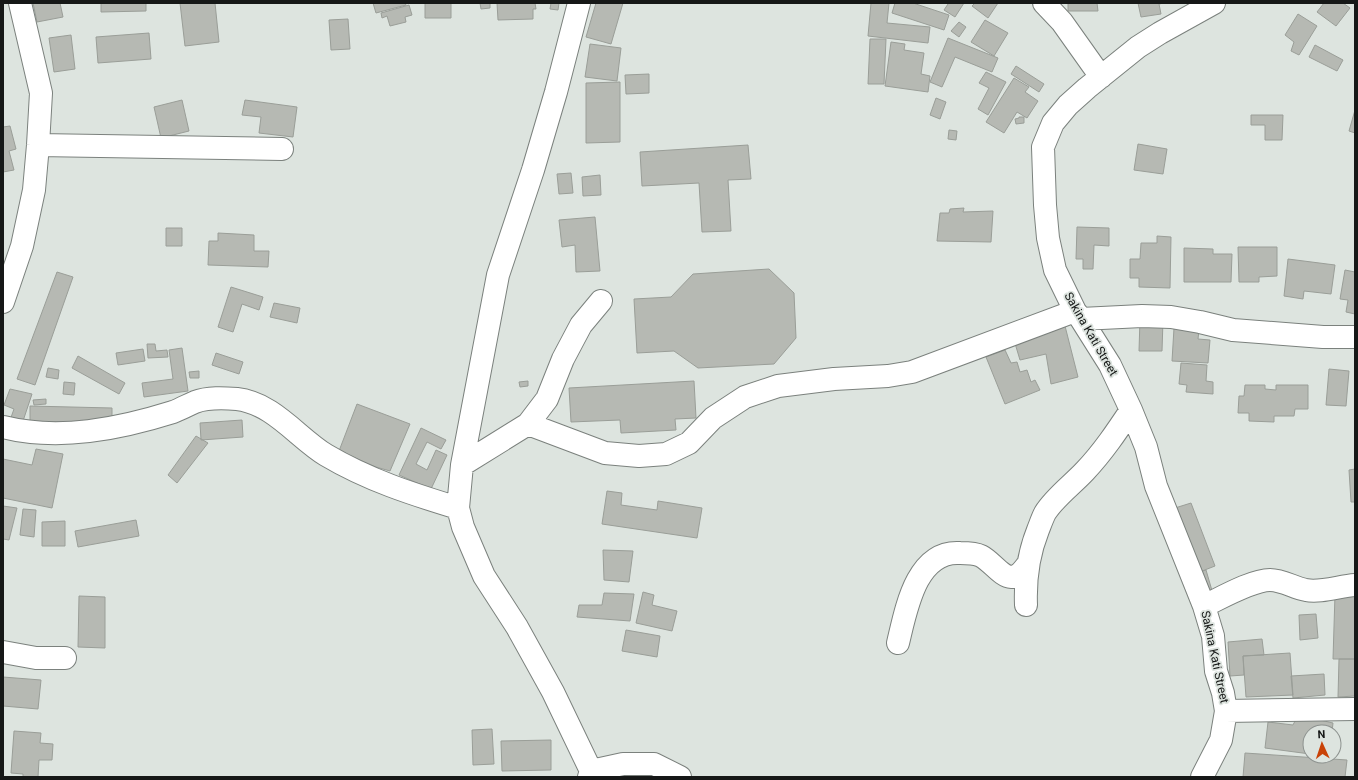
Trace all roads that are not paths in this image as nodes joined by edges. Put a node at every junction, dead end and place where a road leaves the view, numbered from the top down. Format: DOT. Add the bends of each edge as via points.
graph roads {
  1 [pos="20,3"];
  2 [pos="579,3"];
  3 [pos="1044,3"];
  4 [pos="1214,3"];
  5 [pos="1101,78"];
  6 [pos="38,145"];
  7 [pos="282,148"];
  8 [pos="10,264"];
  9 [pos="601,301"];
  10 [pos="3,302"];
  11 [pos="1078,315"];
  12 [pos="1355,337"];
  13 [pos="1131,410"];
  14 [pos="528,424"];
  15 [pos="3,427"];
  16 [pos="462,465"];
  17 [pos="458,508"];
  18 [pos="1028,564"];
  19 [pos="1355,585"];
  20 [pos="1026,605"];
  21 [pos="1204,606"];
  22 [pos="898,643"];
  23 [pos="3,652"];
  24 [pos="66,658"];
  25 [pos="1355,709"];
  26 [pos="1226,712"];
  27 [pos="590,774"];
  28 [pos="680,777"];
  29 [pos="1202,777"];
  1 -- 6 [label="street" via="41,93"];
  2 -- 16 [label="street" via="533,170 498,275"];
  3 -- 5 [label="street" via="1062,22"];
  4 -- 5 [label="street, Sakina Kati Street" via="1138,47"];
  5 -- 11 [label="street, Sakina Kati Street" via="1068,105 1053,123 1043,147 1048,238 1055,270"];
  6 -- 7 [label="street"];
  6 -- 8 [label="street" via="34,190 22,246"];
  8 -- 10 [label="street"];
  9 -- 14 [label="street" via="581,324 547,399"];
  11 -- 12 [label="street" via="1171,317 1233,330"];
  11 -- 13 [label="street, Sakina Kati Street" via="1110,365"];
  11 -- 14 [label="street" via="912,372 778,386 745,397 713,418 689,443 666,454 639,456 605,453"];
  13 -- 18 [label="street" via="1113,438 1050,506 1033,541"];
  13 -- 21 [label="street, Sakina Kati Street" via="1146,447 1156,486"];
  14 -- 16 [label="street"];
  15 -- 17 [label="street" via="52,433 92,431 174,412 196,401 240,399 270,412 325,454 359,472 399,490"];
  16 -- 17 [label="street"];
  17 -- 27 [label="street" via="463,527 484,576 517,627 553,692"];
  18 -- 20 [label="street"];
  18 -- 22 [label="street" via="1021,574 1011,577 1002,574 981,556 951,552 937,558 918,578"];
  19 -- 21 [label="street" via="1316,592 1270,580 1252,584"];
  21 -- 26 [label="street, Sakina Kati Street" via="1213,636 1216,671"];
  23 -- 24 [label="street" via="36,658"];
  25 -- 26 [label="street"];
  26 -- 29 [label="street, Sakina Kati Street" via="1221,740"];
  27 -- 28 [label="street" via="622,764 654,764"];
}
